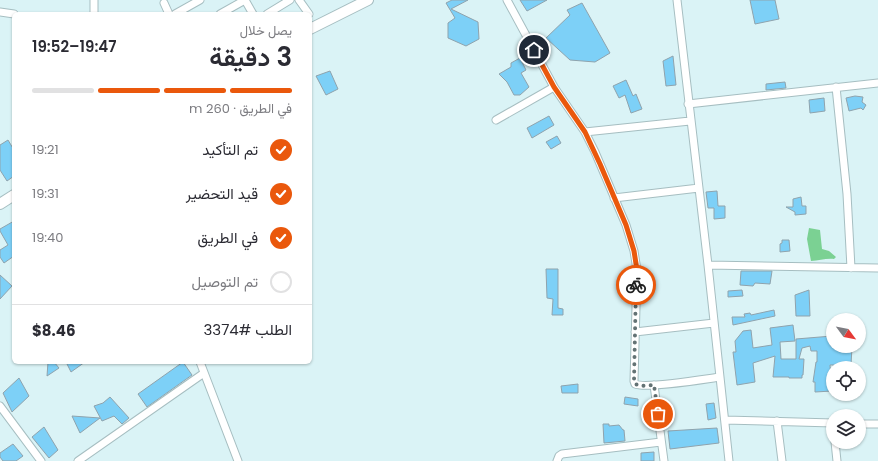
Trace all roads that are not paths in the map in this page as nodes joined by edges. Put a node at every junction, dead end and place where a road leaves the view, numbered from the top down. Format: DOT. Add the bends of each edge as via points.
graph roads {
  1 [pos="94,0"];
  2 [pos="200,0"];
  3 [pos="245,0"];
  4 [pos="290,0"];
  5 [pos="299,0"];
  6 [pos="368,0"];
  7 [pos="507,0"];
  8 [pos="677,0"];
  9 [pos="164,4"];
  10 [pos="0,12"];
  11 [pos="94,12"];
  12 [pos="168,12"];
  13 [pos="179,12"];
  14 [pos="224,12"];
  15 [pos="252,12"];
  16 [pos="270,12"];
  17 [pos="308,12"];
  18 [pos="12,14"];
  19 [pos="314,27"];
  20 [pos="878,83"];
  21 [pos="554,87"];
  22 [pos="836,87"];
  23 [pos="688,104"];
  24 [pos="496,120"];
  25 [pos="690,121"];
  26 [pos="585,132"];
  27 [pos="699,188"];
  28 [pos="12,196"];
  29 [pos="614,198"];
  30 [pos="0,204"];
  31 [pos="708,265"];
  32 [pos="851,268"];
  33 [pos="878,268"];
  34 [pos="714,323"];
  35 [pos="636,332"];
  36 [pos="201,364"];
  37 [pos="204,373"];
  38 [pos="720,377"];
  39 [pos="654,385"];
  40 [pos="0,406"];
  41 [pos="725,420"];
  42 [pos="778,421"];
  43 [pos="826,423"];
  44 [pos="866,424"];
  45 [pos="878,424"];
  46 [pos="661,442"];
  47 [pos="836,449"];
  48 [pos="41,461"];
  49 [pos="78,461"];
  50 [pos="238,461"];
  51 [pos="557,461"];
  52 [pos="664,461"];
  53 [pos="729,461"];
  54 [pos="782,461"];
  55 [pos="837,461"];
  1 -- 11 [label="street"];
  2 -- 13 [label="street"];
  3 -- 14 [label="street"];
  3 -- 15 [label="street"];
  4 -- 16 [label="street"];
  5 -- 17 [label="street"];
  6 -- 19 [label="street"];
  7 -- 21 [label="street"];
  8 -- 23 [label="street"];
  9 -- 12 [label="street"];
  10 -- 18 [label="street"];
  20 -- 22 [label="street"];
  21 -- 24 [label="street"];
  21 -- 26 [label="street"];
  22 -- 23 [label="street"];
  22 -- 32 [label="street" via="845,165"];
  23 -- 25 [label="street"];
  25 -- 26 [label="street"];
  25 -- 27 [label="street"];
  26 -- 29 [label="street"];
  27 -- 29 [label="street"];
  27 -- 31 [label="street"];
  28 -- 30 [label="street"];
  29 -- 35 [label="street" via="634,251 637,270"];
  31 -- 32 [label="street"];
  31 -- 34 [label="street"];
  32 -- 33 [label="street"];
  34 -- 35 [label="street"];
  34 -- 38 [label="street"];
  35 -- 39 [label="street" via="635,384"];
  36 -- 37 [label="street"];
  37 -- 49 [label="street"];
  37 -- 50 [label="street"];
  38 -- 39 [label="street"];
  38 -- 41 [label="street"];
  39 -- 46 [label="street"];
  40 -- 48 [label="street"];
  41 -- 42 [label="street"];
  41 -- 53 [label="street"];
  42 -- 43 [label="street"];
  42 -- 54 [label="street"];
  44 -- 45 [label="street"];
  46 -- 51 [label="street" via="562,454"];
  46 -- 52 [label="street"];
  47 -- 55 [label="street"];
}
